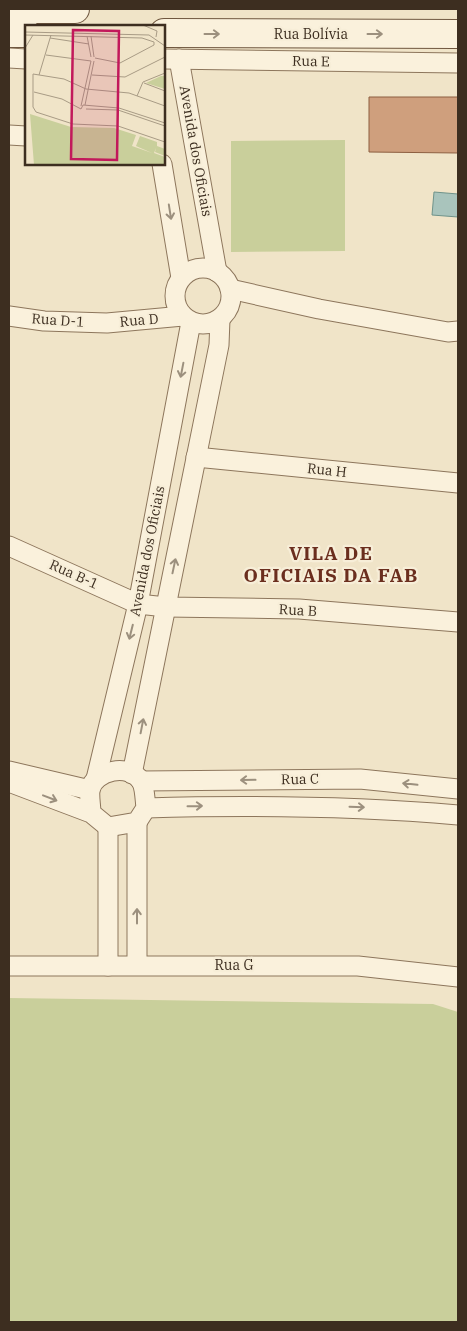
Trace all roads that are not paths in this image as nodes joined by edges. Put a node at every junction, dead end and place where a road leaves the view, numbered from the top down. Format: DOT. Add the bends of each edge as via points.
graph roads {
  1 [pos="75,9"];
  2 [pos="21,26"];
  3 [pos="165,34"];
  4 [pos="458,34"];
  5 [pos="9,58"];
  6 [pos="172,59"];
  7 [pos="458,63"];
  8 [pos="9,135"];
  9 [pos="25,136"];
  10 [pos="162,165"];
  11 [pos="217,272"];
  12 [pos="182,278"];
  13 [pos="227,304"];
  14 [pos="183,313"];
  15 [pos="9,316"];
  16 [pos="107,323"];
  17 [pos="458,331"];
  18 [pos="196,457"];
  19 [pos="458,483"];
  20 [pos="9,546"];
  21 [pos="138,604"];
  22 [pos="166,607"];
  23 [pos="458,622"];
  24 [pos="9,771"];
  25 [pos="137,777"];
  26 [pos="9,782"];
  27 [pos="93,784"];
  28 [pos="458,789"];
  29 [pos="91,813"];
  30 [pos="141,815"];
  31 [pos="458,815"];
  32 [pos="108,828"];
  33 [pos="137,965"];
  34 [pos="9,966"];
  35 [pos="108,966"];
  36 [pos="458,977"];
  1 -- 2 [label="main road"];
  2 -- 5 [label="street"];
  3 -- 4 [label="main road, Rua Bolívia, one-way"];
  6 -- 7 [label="street, Rua E"];
  6 -- 11 [label="street, Avenida dos Oficiais"];
  8 -- 9 [label="street"];
  10 -- 12 [label="street, one-way"];
  11 -- 12 [label="street" via="198,269"];
  11 -- 13 [label="street" via="227,282"];
  12 -- 14 [label="street" via="175,292"];
  13 -- 14 [label="street" via="206,324"];
  13 -- 17 [label="street" via="319,309 448,332"];
  13 -- 18 [label="street, Avenida dos Oficiais"];
  14 -- 16 [label="street, Rua D"];
  14 -- 21 [label="street, Avenida dos Oficiais, one-way"];
  15 -- 16 [label="street, Rua D-1"];
  18 -- 19 [label="street, Rua H"];
  22 -- 18 [label="street, Avenida dos Oficiais, one-way"];
  20 -- 21 [label="street, Rua B-1"];
  21 -- 22 [label="street, Rua B"];
  21 -- 27 [label="street, Avenida dos Oficiais, one-way"];
  22 -- 23 [label="street, Rua B" via="299,609"];
  25 -- 22 [label="street, Avenida dos Oficiais, one-way"];
  24 -- 27 [label="street"];
  25 -- 27 [label="street" via="113,770"];
  28 -- 25 [label="street, Rua C, one-way" via="360,779"];
  25 -- 30 [label="street"];
  26 -- 29 [label="street, one-way"];
  27 -- 29 [label="street"];
  29 -- 32 [label="street"];
  30 -- 31 [label="street, Rua C, one-way" via="263,805 381,808"];
  30 -- 32 [label="street"];
  33 -- 30 [label="street, one-way"];
  32 -- 35 [label="street"];
  33 -- 35 [label="street, Rua G"];
  33 -- 36 [label="street, Rua G" via="358,966"];
  34 -- 35 [label="street, Rua G"];
}
